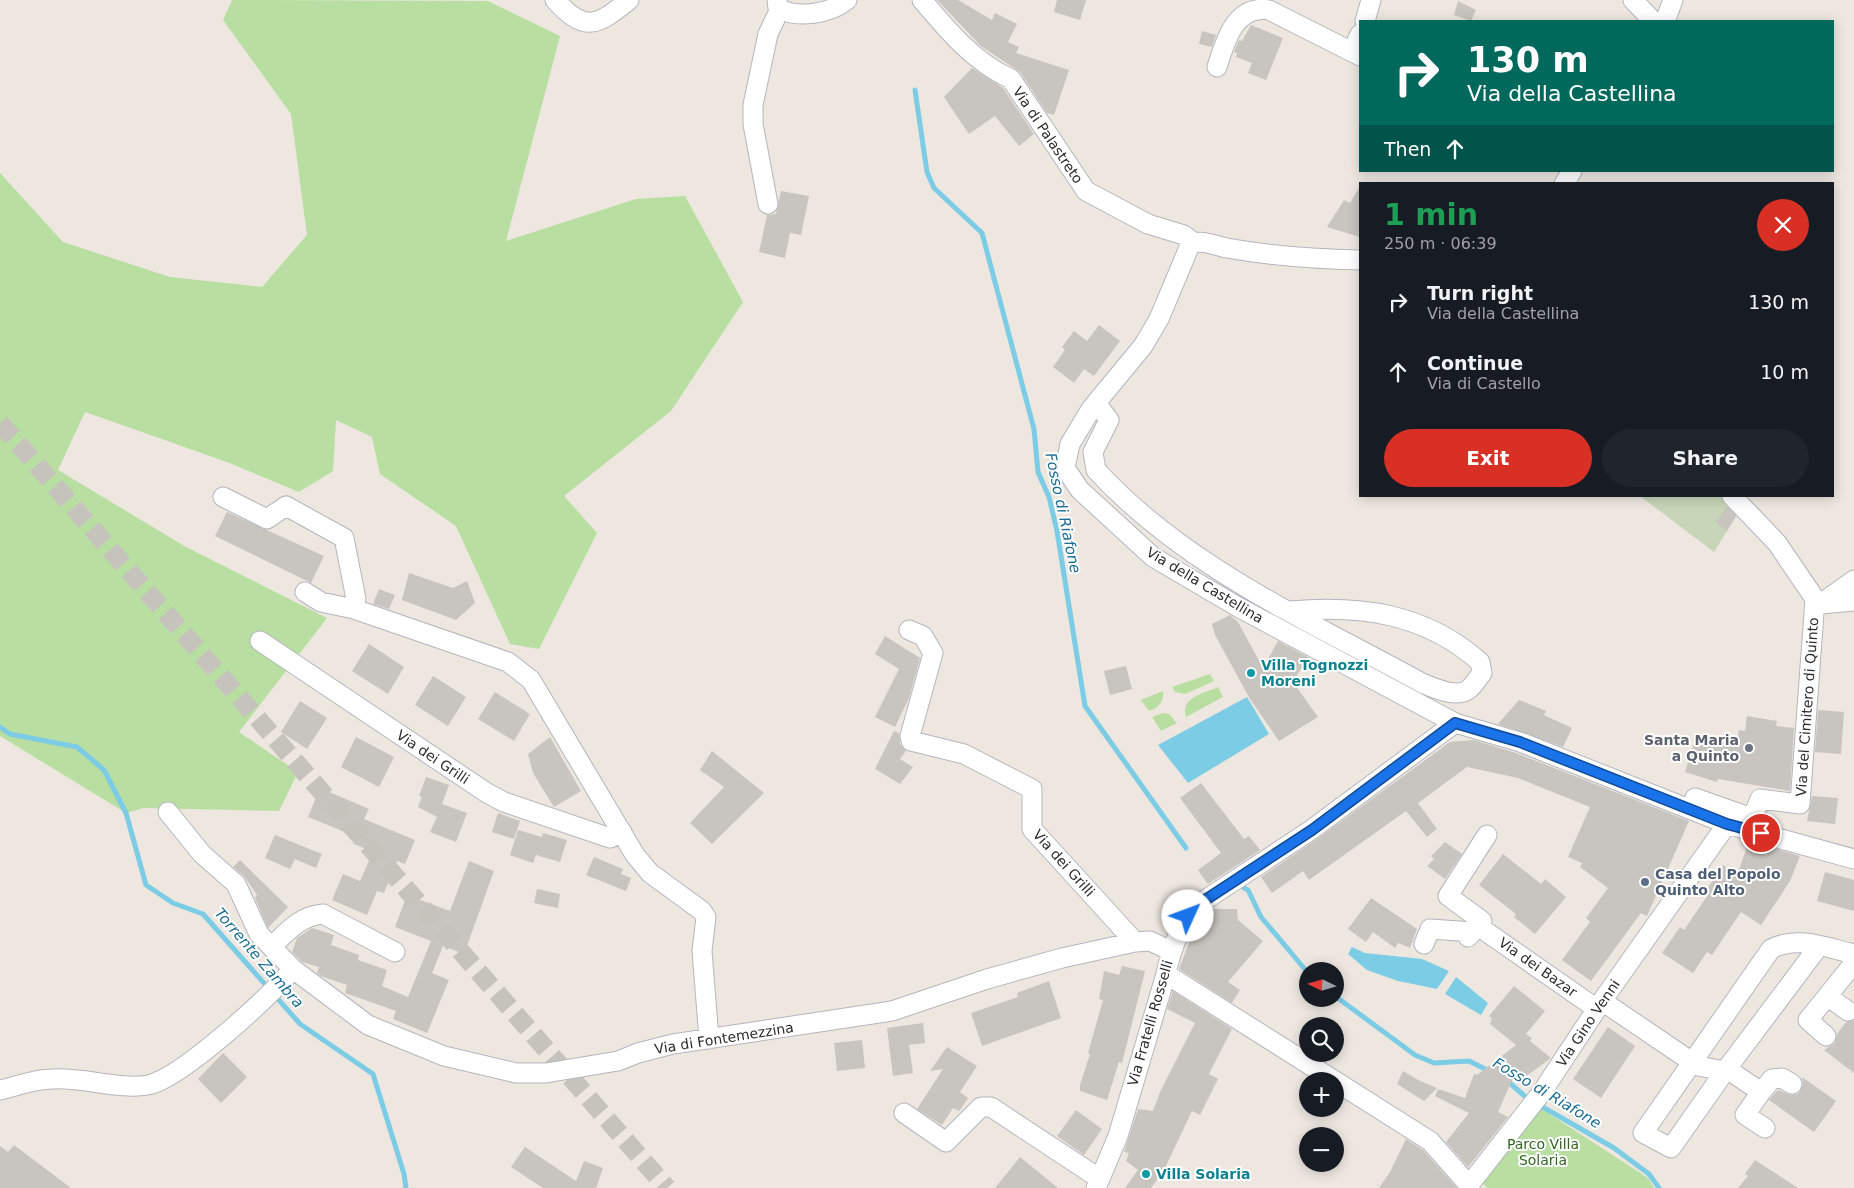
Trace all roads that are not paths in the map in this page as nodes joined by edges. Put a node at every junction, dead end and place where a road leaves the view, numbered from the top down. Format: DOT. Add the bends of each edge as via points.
graph roads {
  1 [pos="555,0"];
  2 [pos="629,0"];
  3 [pos="847,0"];
  4 [pos="922,0"];
  5 [pos="1371,0"];
  6 [pos="1633,0"];
  7 [pos="1673,0"];
  8 [pos="778,4"];
  9 [pos="1365,20"];
  10 [pos="1652,20"];
  11 [pos="1665,20"];
  12 [pos="1359,39"];
  13 [pos="1356,54"];
  14 [pos="1216,67"];
  15 [pos="768,204"];
  16 [pos="1193,242"];
  17 [pos="1359,260"];
  18 [pos="1096,403"];
  19 [pos="223,497"];
  20 [pos="1733,497"];
  21 [pos="1854,580"];
  22 [pos="305,592"];
  23 [pos="1854,601"];
  24 [pos="1817,605"];
  25 [pos="354,609"];
  26 [pos="1290,611"];
  27 [pos="909,630"];
  28 [pos="260,640"];
  29 [pos="1455,723"];
  30 [pos="1622,781"];
  31 [pos="168,812"];
  32 [pos="1752,818"];
  33 [pos="1727,824"];
  34 [pos="622,832"];
  35 [pos="1487,835"];
  36 [pos="1849,858"];
  37 [pos="1475,929"];
  38 [pos="1135,942"];
  39 [pos="1424,944"];
  40 [pos="272,946"];
  41 [pos="1819,946"];
  42 [pos="1171,951"];
  43 [pos="394,952"];
  44 [pos="1854,954"];
  45 [pos="1854,963"];
  46 [pos="293,969"];
  47 [pos="1166,974"];
  48 [pos="1827,996"];
  49 [pos="1599,1005"];
  50 [pos="1848,1012"];
  51 [pos="1826,1036"];
  52 [pos="709,1039"];
  53 [pos="1691,1061"];
  54 [pos="1726,1070"];
  55 [pos="1792,1084"];
  56 [pos="0,1090"];
  57 [pos="1761,1092"];
  58 [pos="904,1113"];
  59 [pos="1765,1128"];
  60 [pos="1098,1184"];
  1 -- 2 [label="street" via="570,16 587,23 606,18"];
  3 -- 8 [label="street" via="824,10 796,14"];
  4 -- 16 [label="street, Via di Palastreto" via="965,48 1011,79 1086,191 1148,224 1184,235"];
  5 -- 9 [label="street"];
  6 -- 10 [label="street"];
  7 -- 11 [label="street"];
  8 -- 15 [label="street" via="753,105 754,130"];
  12 -- 13 [label="street"];
  13 -- 14 [label="street" via="1260,8 1244,15 1230,30"];
  16 -- 17 [label="street" via="1294,256"];
  16 -- 18 [label="street, Via della Castellina" via="1159,319 1143,346"];
  18 -- 26 [label="street" via="1110,420 1093,452 1096,470 1104,479 1194,556"];
  18 -- 29 [label="street, Via della Castellina" via="1070,444 1065,468 1080,490 1153,557 1238,607"];
  19 -- 25 [label="street" via="267,520 286,506 344,538 356,599"];
  20 -- 24 [label="street, Via del Cimitero di Quinto" via="1777,543"];
  21 -- 24 [label="street"];
  22 -- 25 [label="street" via="321,602"];
  23 -- 24 [label="street"];
  24 -- 32 [label="street, Via del Cimitero di Quinto" via="1800,804 1760,799"];
  25 -- 34 [label="street" via="508,662 531,680"];
  26 -- 26 [label="street" via="1440,690 1459,693 1468,690 1482,673 1480,662 1463,646 1428,628 1381,612 1326,608"];
  27 -- 38 [label="street, Via dei Grilli" via="923,636 933,653 911,742 964,754 1032,789 1032,829"];
  28 -- 34 [label="street, Via dei Grilli" via="487,793 504,802 610,838"];
  29 -- 30 [label="street, Via della Castellina" via="1520,742"];
  29 -- 42 [label="street, Via Fratelli Rosselli" via="1312,830 1196,906"];
  30 -- 32 [label="street" via="1624,775 1634,776"];
  30 -- 33 [label="street, Via della Castellina"];
  31 -- 40 [label="street, Via di Fontemezzina" via="202,854 236,884 259,934"];
  32 -- 36 [label="street" via="1844,848"];
  33 -- 36 [label="street, Via della Castellina"];
  33 -- 49 [label="street, Via Gino Venni"];
  34 -- 52 [label="street" via="650,873 706,917 702,951"];
  35 -- 37 [label="street, Via dei Bazar" via="1448,896"];
  37 -- 39 [label="street" via="1430,929"];
  37 -- 49 [label="street, Via dei Bazar"];
  38 -- 42 [label="street, Via di Fontemezzina" via="1150,941"];
  38 -- 52 [label="street, Via di Fontemezzina" via="1043,963 892,1011"];
  40 -- 43 [label="street" via="298,922 310,915 323,914"];
  40 -- 46 [label="street, Via di Fontemezzina"];
  41 -- 44 [label="street"];
  41 -- 53 [label="street" via="1783,942 1772,949"];
  41 -- 54 [label="street"];
  42 -- 47 [label="street, Via Fratelli Rosselli"];
  45 -- 48 [label="street"];
  46 -- 52 [label="street, Via di Fontemezzina" via="368,1025 444,1056 516,1073 546,1073 618,1062 638,1052"];
  46 -- 56 [label="street" via="262,1003 162,1080 148,1085 52,1079"];
  47 -- 49 [label="street, Via Gino Venni" via="1430,1141 1469,1185 1542,1092"];
  47 -- 60 [label="street, Via Fratelli Rosselli" via="1118,1136"];
  48 -- 50 [label="street"];
  48 -- 51 [label="street" via="1808,1020"];
  49 -- 53 [label="street, Via dei Bazar"];
  53 -- 54 [label="street, Via dei Bazar" via="1705,1069"];
  53 -- 54 [label="street" via="1643,1133 1671,1148"];
  54 -- 57 [label="street"];
  55 -- 57 [label="street" via="1782,1078 1772,1079"];
  57 -- 59 [label="street" via="1745,1115"];
  58 -- 60 [label="street" via="946,1142 987,1105"];
}
